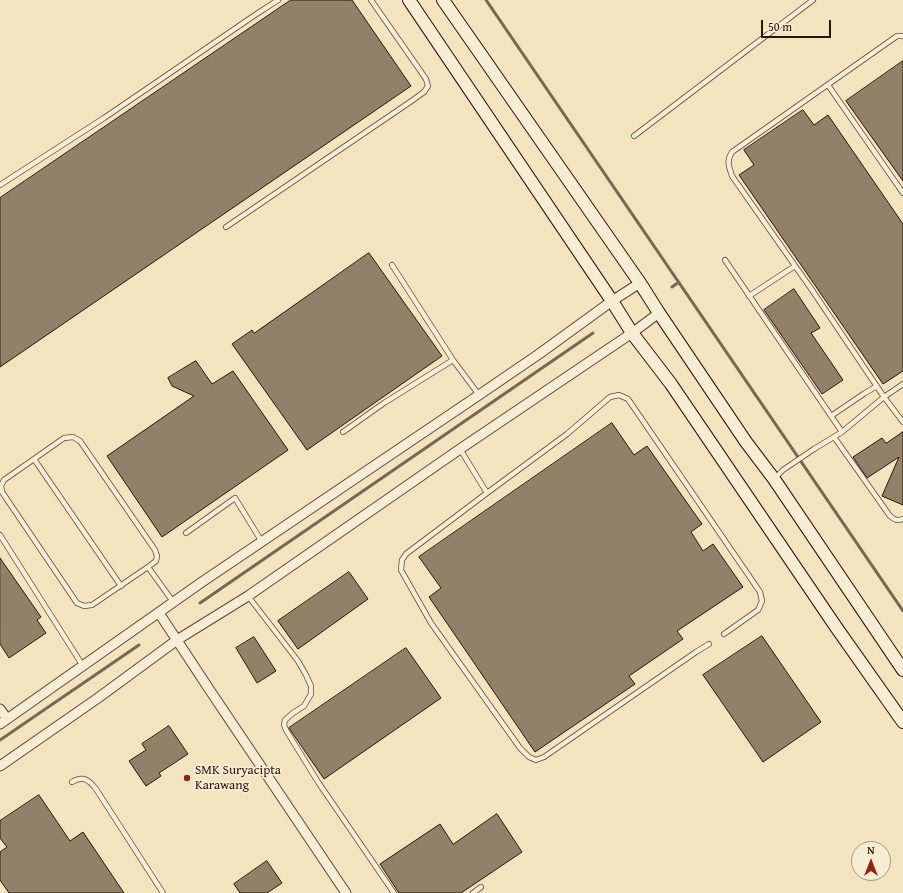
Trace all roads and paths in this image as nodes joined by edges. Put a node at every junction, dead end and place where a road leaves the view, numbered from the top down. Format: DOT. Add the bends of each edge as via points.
graph roads {
  1 [pos="278,0"];
  2 [pos="371,0"];
  3 [pos="409,0"];
  4 [pos="443,0"];
  5 [pos="814,0"];
  6 [pos="903,36"];
  7 [pos="828,85"];
  8 [pos="634,136"];
  9 [pos="0,185"];
  10 [pos="903,193"];
  11 [pos="226,227"];
  12 [pos="725,260"];
  13 [pos="392,265"];
  14 [pos="795,266"];
  15 [pos="640,283"];
  16 [pos="749,296"];
  17 [pos="612,301"];
  18 [pos="659,313"];
  19 [pos="632,333"];
  20 [pos="453,360"];
  21 [pos="903,384"];
  22 [pos="877,386"];
  23 [pos="479,395"];
  24 [pos="884,397"];
  25 [pos="831,416"];
  26 [pos="903,422"];
  27 [pos="343,432"];
  28 [pos="842,432"];
  29 [pos="834,437"];
  30 [pos="460,449"];
  31 [pos="34,459"];
  32 [pos="774,479"];
  33 [pos="487,493"];
  34 [pos="903,519"];
  35 [pos="186,533"];
  36 [pos="0,535"];
  37 [pos="262,542"];
  38 [pos="148,567"];
  39 [pos="121,586"];
  40 [pos="248,596"];
  41 [pos="174,602"];
  42 [pos="159,613"];
  43 [pos="724,634"];
  44 [pos="177,640"];
  45 [pos="709,644"];
  46 [pos="83,666"];
  47 [pos="903,670"];
  48 [pos="0,709"];
  49 [pos="3,721"];
  50 [pos="903,722"];
  51 [pos="0,766"];
  52 [pos="72,782"];
  53 [pos="481,887"];
  54 [pos="163,893"];
  55 [pos="346,893"];
  56 [pos="394,893"];
  57 [pos="473,893"];
  1 -- 9 [label="lane"];
  2 -- 11 [label="lane" via="426,79 428,86 413,100"];
  3 -- 17 [label="street"];
  4 -- 15 [label="street"];
  5 -- 8 [label="lane"];
  6 -- 7 [label="lane" via="897,36"];
  7 -- 10 [label="lane"];
  7 -- 14 [label="lane" via="732,152 728,158 732,176"];
  12 -- 16 [label="lane"];
  13 -- 20 [label="lane"];
  14 -- 16 [label="lane"];
  14 -- 22 [label="lane"];
  15 -- 17 [label="street"];
  15 -- 18 [label="street"];
  16 -- 25 [label="lane"];
  17 -- 19 [label="street"];
  17 -- 23 [label="street"];
  18 -- 19 [label="street"];
  18 -- 32 [label="street"];
  19 -- 30 [label="street"];
  19 -- 50 [label="street" via="671,384"];
  20 -- 23 [label="lane"];
  20 -- 27 [label="lane"];
  21 -- 24 [label="lane"];
  22 -- 24 [label="lane"];
  22 -- 25 [label="lane"];
  23 -- 37 [label="street"];
  24 -- 26 [label="lane"];
  24 -- 28 [label="lane"];
  25 -- 28 [label="lane"];
  28 -- 29 [label="lane"];
  29 -- 32 [label="lane" via="783,470"];
  29 -- 34 [label="lane" via="890,516 898,521"];
  30 -- 33 [label="lane"];
  30 -- 40 [label="street"];
  31 -- 38 [label="lane" via="64,438 73,437 80,441 155,550 156,561"];
  31 -- 39 [label="lane"];
  31 -- 39 [label="lane" via="4,480 2,492 76,603 92,605"];
  32 -- 47 [label="street"];
  33 -- 43 [label="lane" via="568,434 610,397 619,395 628,399 760,592 762,601 758,610"];
  33 -- 45 [label="lane" via="406,554 402,560 401,570 431,623 529,757 536,760 544,758"];
  35 -- 37 [label="lane" via="235,498"];
  36 -- 46 [label="lane"];
  37 -- 41 [label="street"];
  38 -- 39 [label="lane"];
  38 -- 41 [label="lane"];
  40 -- 44 [label="street"];
  40 -- 56 [label="lane" via="298,661 311,686 311,694 304,706 285,720 286,730 318,782"];
  41 -- 42 [label="street"];
  42 -- 44 [label="street"];
  42 -- 46 [label="street"];
  44 -- 51 [label="street"];
  44 -- 55 [label="street"];
  46 -- 49 [label="street"];
  48 -- 49 [label="street"];
  52 -- 54 [label="lane" via="77,778 92,783"];
  53 -- 57 [label="lane"];
}
